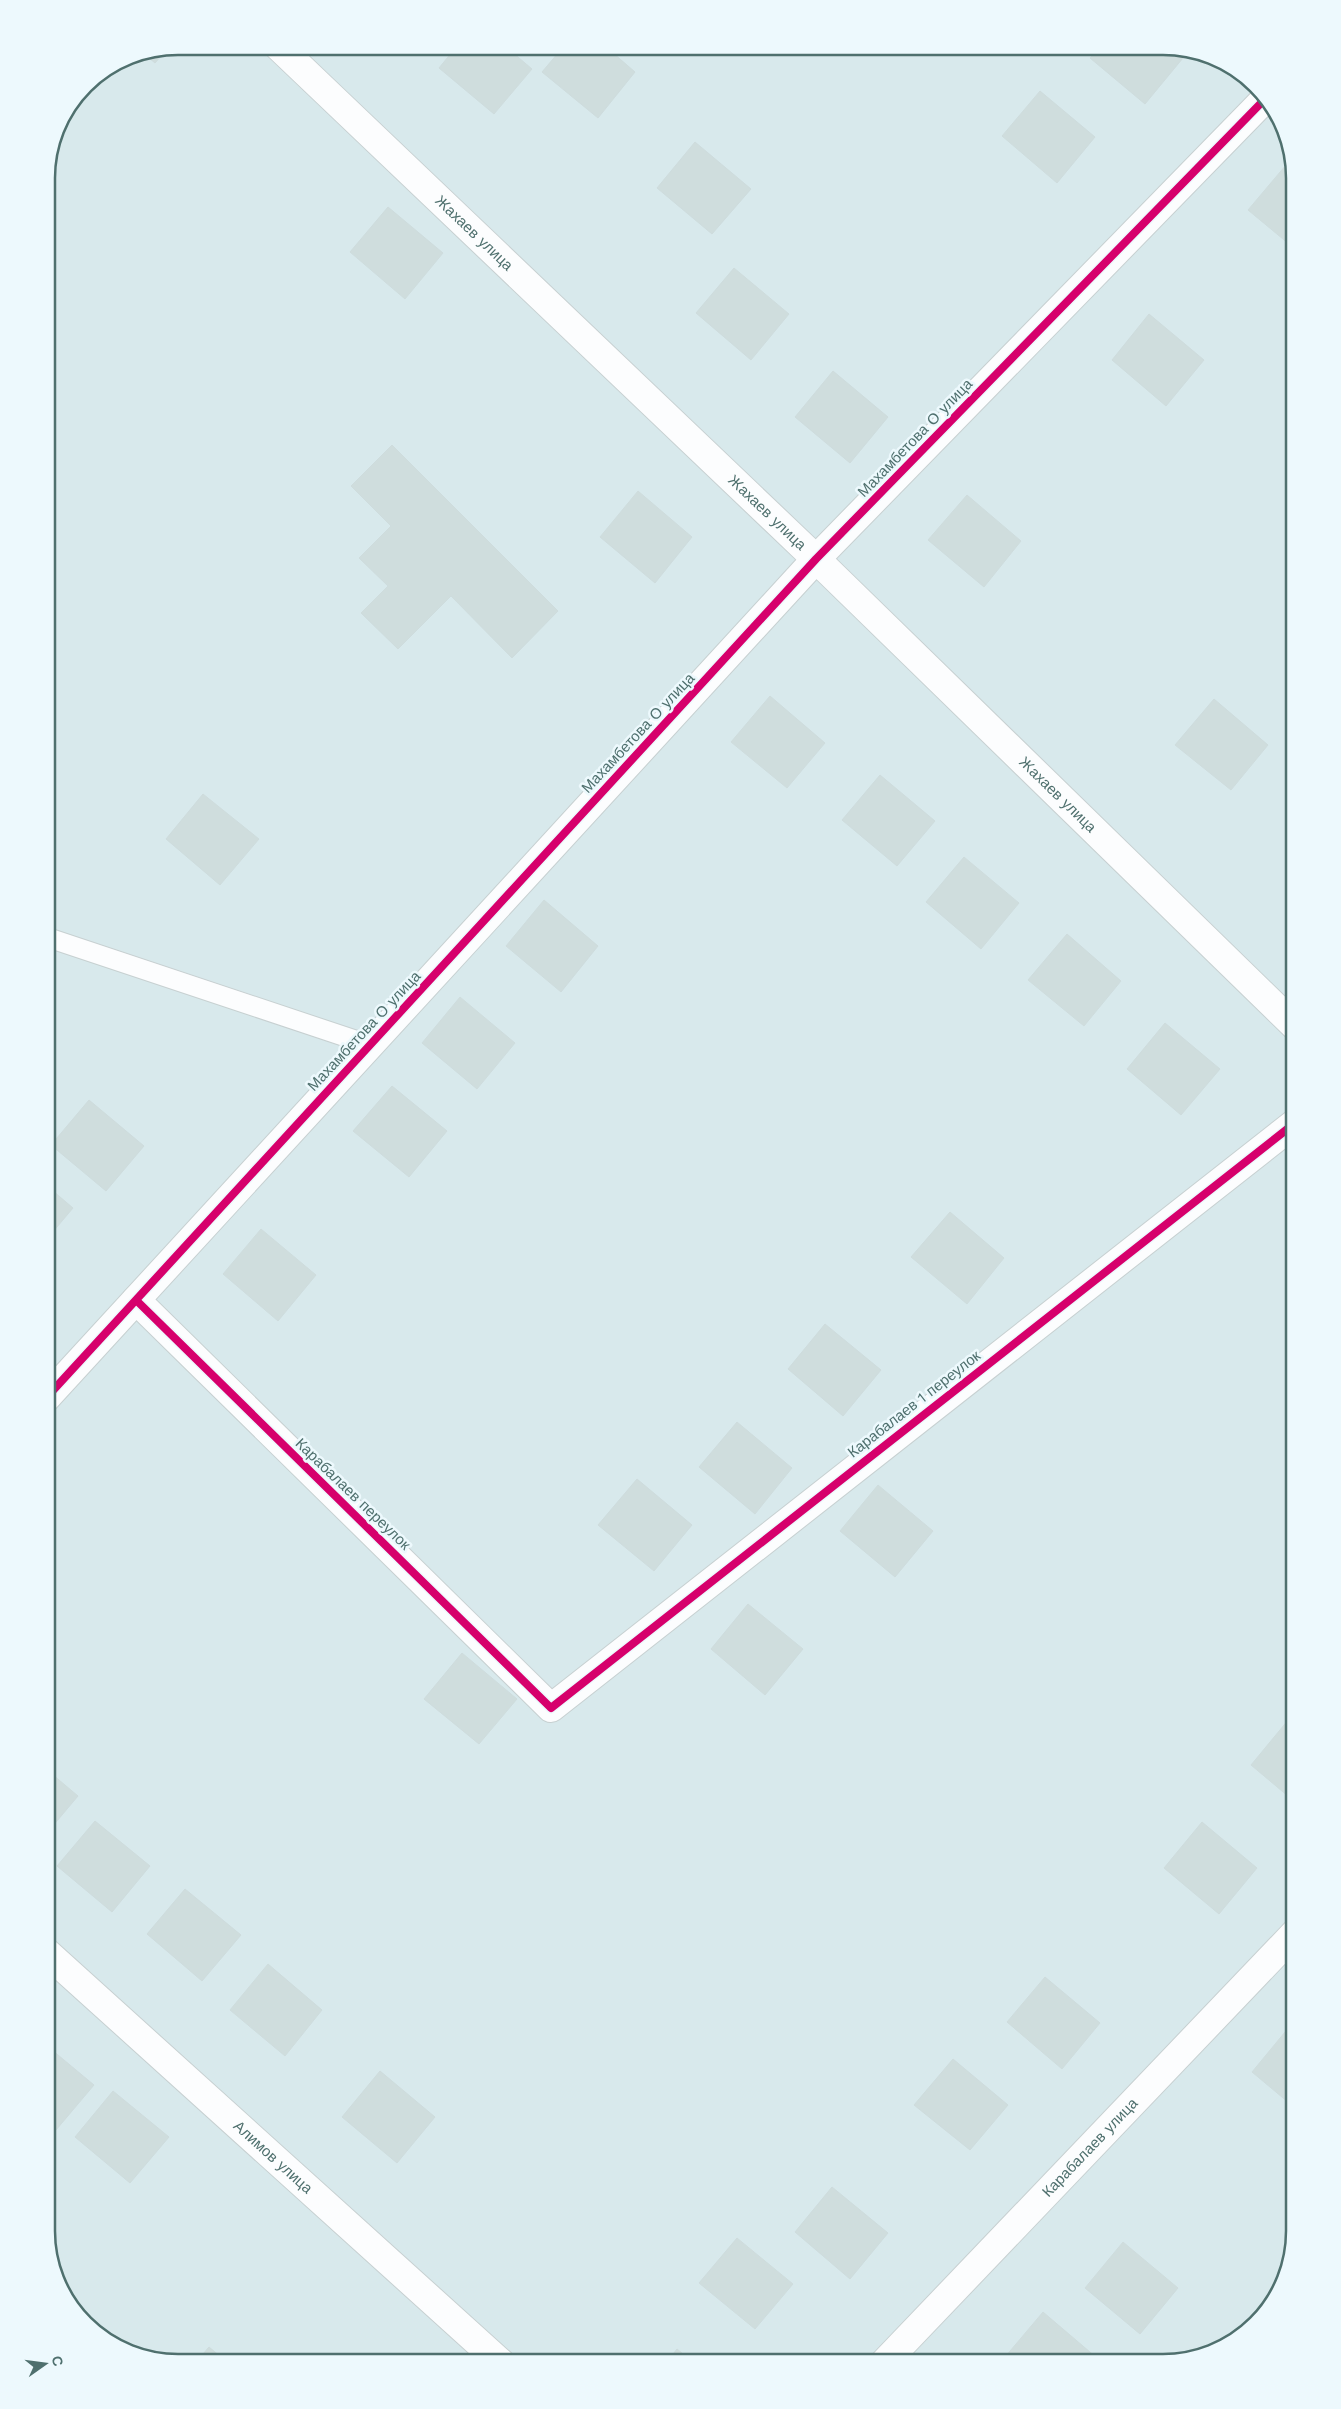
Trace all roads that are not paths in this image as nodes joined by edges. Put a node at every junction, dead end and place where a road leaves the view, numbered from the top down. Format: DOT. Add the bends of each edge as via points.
graph roads {
  1 [pos="287,55"];
  2 [pos="1261,103"];
  3 [pos="816,559"];
  4 [pos="55,940"];
  5 [pos="1286,1017"];
  6 [pos="370,1045"];
  7 [pos="1286,1130"];
  8 [pos="136,1300"];
  9 [pos="55,1388"];
  10 [pos="551,1708"];
  11 [pos="1286,1942"];
  12 [pos="55,1960"];
  13 [pos="491,2354"];
  14 [pos="893,2354"];
  1 -- 3 [label="street, Жахаев улица"];
  2 -- 3 [label="street, Махамбетова О улица"];
  3 -- 5 [label="street, Жахаев улица"];
  3 -- 6 [label="street, Махамбетова О улица"];
  4 -- 6 [label="lane"];
  6 -- 8 [label="street, Махамбетова О улица"];
  7 -- 10 [label="street, Карабалаев 1 переулок"];
  8 -- 9 [label="street, Махамбетова О улица"];
  8 -- 10 [label="street, Карабалаев переулок"];
  11 -- 14 [label="street, Карабалаев улица"];
  12 -- 13 [label="street, Алимов улица"];
}
